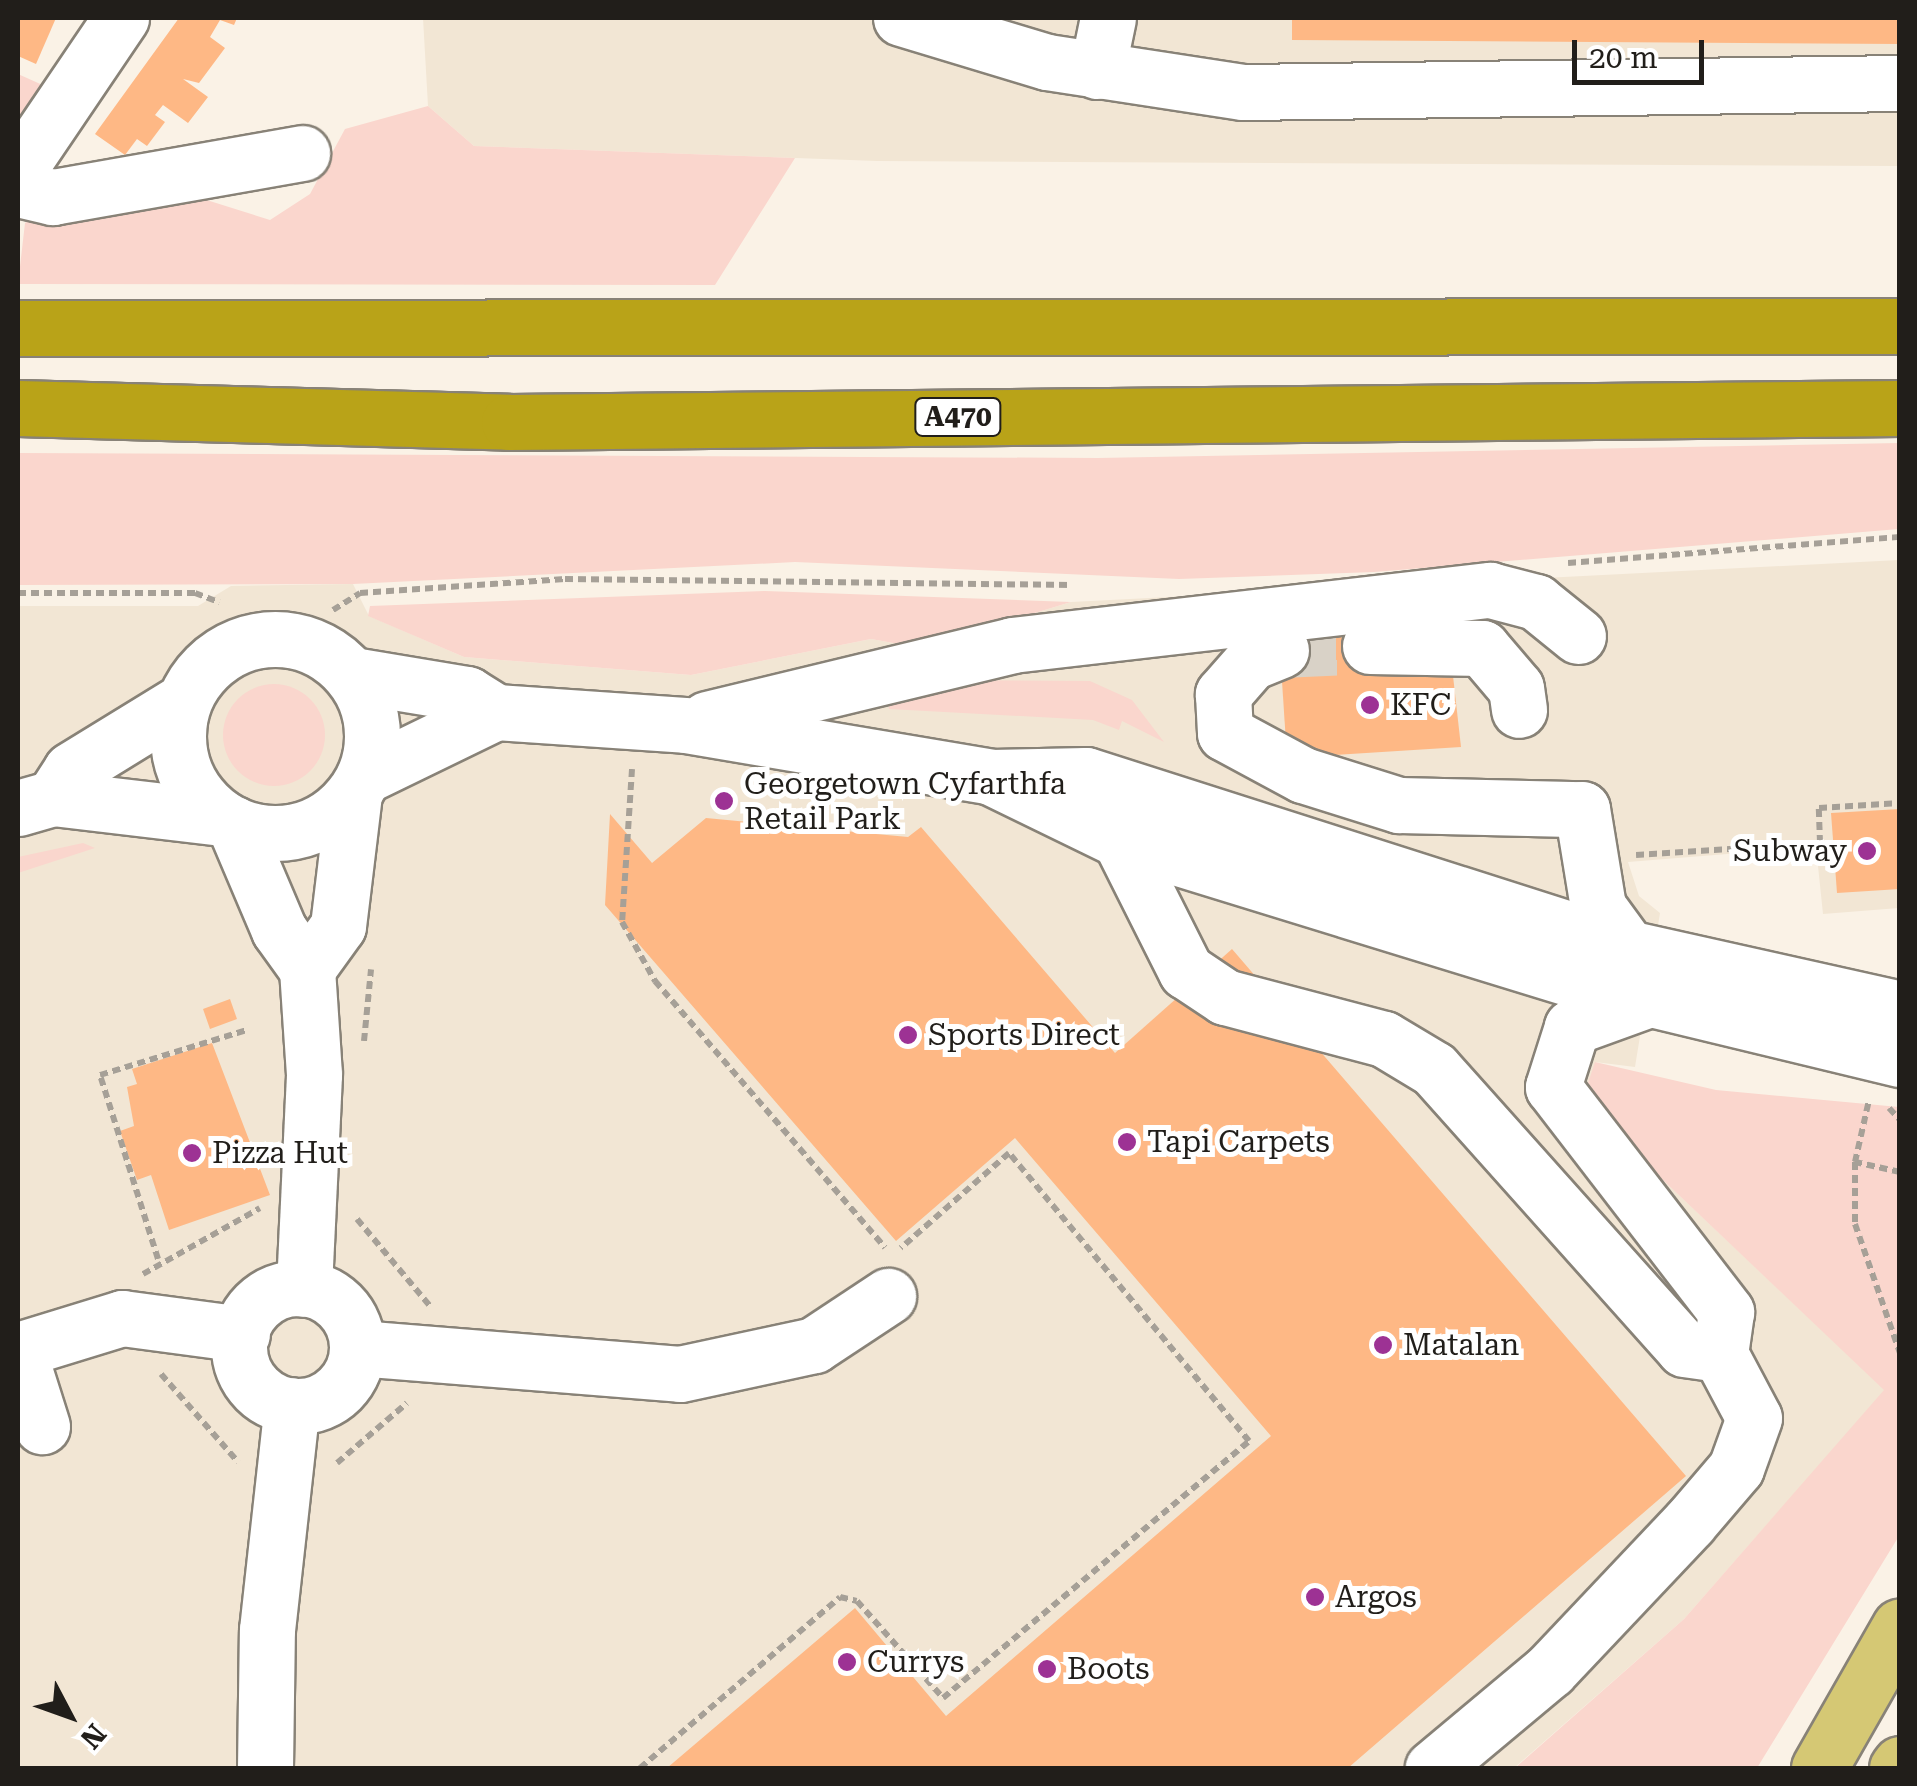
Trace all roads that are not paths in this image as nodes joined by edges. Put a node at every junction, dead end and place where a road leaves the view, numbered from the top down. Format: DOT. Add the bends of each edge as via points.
graph roads {
  1 [pos="121,18"];
  2 [pos="900,18"];
  3 [pos="1108,18"];
  4 [pos="1097,71"];
  5 [pos="1900,83"];
  6 [pos="302,153"];
  7 [pos="18,170"];
  8 [pos="18,189"];
  9 [pos="1900,326"];
  10 [pos="18,328"];
  11 [pos="18,408"];
  12 [pos="1900,408"];
  13 [pos="1578,636"];
  14 [pos="1370,646"];
  15 [pos="1281,650"];
  16 [pos="352,674"];
  17 [pos="183,702"];
  18 [pos="1519,710"];
  19 [pos="496,712"];
  20 [pos="685,725"];
  21 [pos="991,776"];
  22 [pos="359,785"];
  23 [pos="35,803"];
  24 [pos="228,821"];
  25 [pos="1120,840"];
  26 [pos="1628,948"];
  27 [pos="307,969"];
  28 [pos="1647,1000"];
  29 [pos="1900,1009"];
  30 [pos="1900,1059"];
  31 [pos="304,1289"];
  32 [pos="888,1296"];
  33 [pos="242,1334"];
  34 [pos="358,1348"];
  35 [pos="18,1350"];
  36 [pos="1720,1354"];
  37 [pos="292,1405"];
  38 [pos="42,1426"];
  39 [pos="1900,1626"];
  40 [pos="265,1768"];
  41 [pos="1433,1768"];
  42 [pos="1818,1768"];
  1 -- 7 [label="street"];
  2 -- 4 [label="street" via="946,38"];
  3 -- 4 [label="street"];
  4 -- 5 [label="street" via="1244,92"];
  6 -- 8 [label="street" via="53,196"];
  9 -- 10 [label="highway"];
  11 -- 12 [label="highway, A470" via="509,422"];
  13 -- 20 [label="street" via="1536,602 1490,590 1012,645"];
  14 -- 18 [label="street" via="1482,648 1516,688"];
  15 -- 26 [label="street" via="1251,662 1224,694 1224,733 1246,750 1399,805 1582,809 1598,906"];
  16 -- 17 [label="street" via="320,648 280,637 240,644 205,667"];
  16 -- 19 [label="street" via="468,694"];
  16 -- 22 [label="street" via="371,724"];
  17 -- 23 [label="street" via="71,770"];
  17 -- 24 [label="street" via="182,766"];
  19 -- 20 [label="street"];
  19 -- 22 [label="street"];
  20 -- 21 [label="street"];
  21 -- 25 [label="street"];
  21 -- 26 [label="street" via="1086,775"];
  22 -- 24 [label="street" via="286,833"];
  22 -- 27 [label="street" via="338,926"];
  23 -- 24 [label="street"];
  24 -- 27 [label="street" via="279,930"];
  25 -- 28 [label="street"];
  25 -- 36 [label="street" via="1186,971 1225,997 1384,1040 1434,1069 1684,1349"];
  26 -- 29 [label="street"];
  27 -- 31 [label="street" via="314,1075"];
  28 -- 30 [label="street"];
  28 -- 36 [label="street" via="1572,1027 1553,1087 1726,1312"];
  31 -- 33 [label="street" via="270,1295"];
  31 -- 34 [label="street" via="344,1310"];
  32 -- 34 [label="street" via="814,1345 680,1374"];
  33 -- 35 [label="street" via="122,1318"];
  33 -- 37 [label="street" via="252,1384"];
  34 -- 37 [label="street" via="343,1386"];
  35 -- 38 [label="street"];
  36 -- 41 [label="street" via="1754,1418 1736,1468 1550,1670"];
  37 -- 40 [label="street" via="267,1630"];
  39 -- 42 [label="main road"];
}
